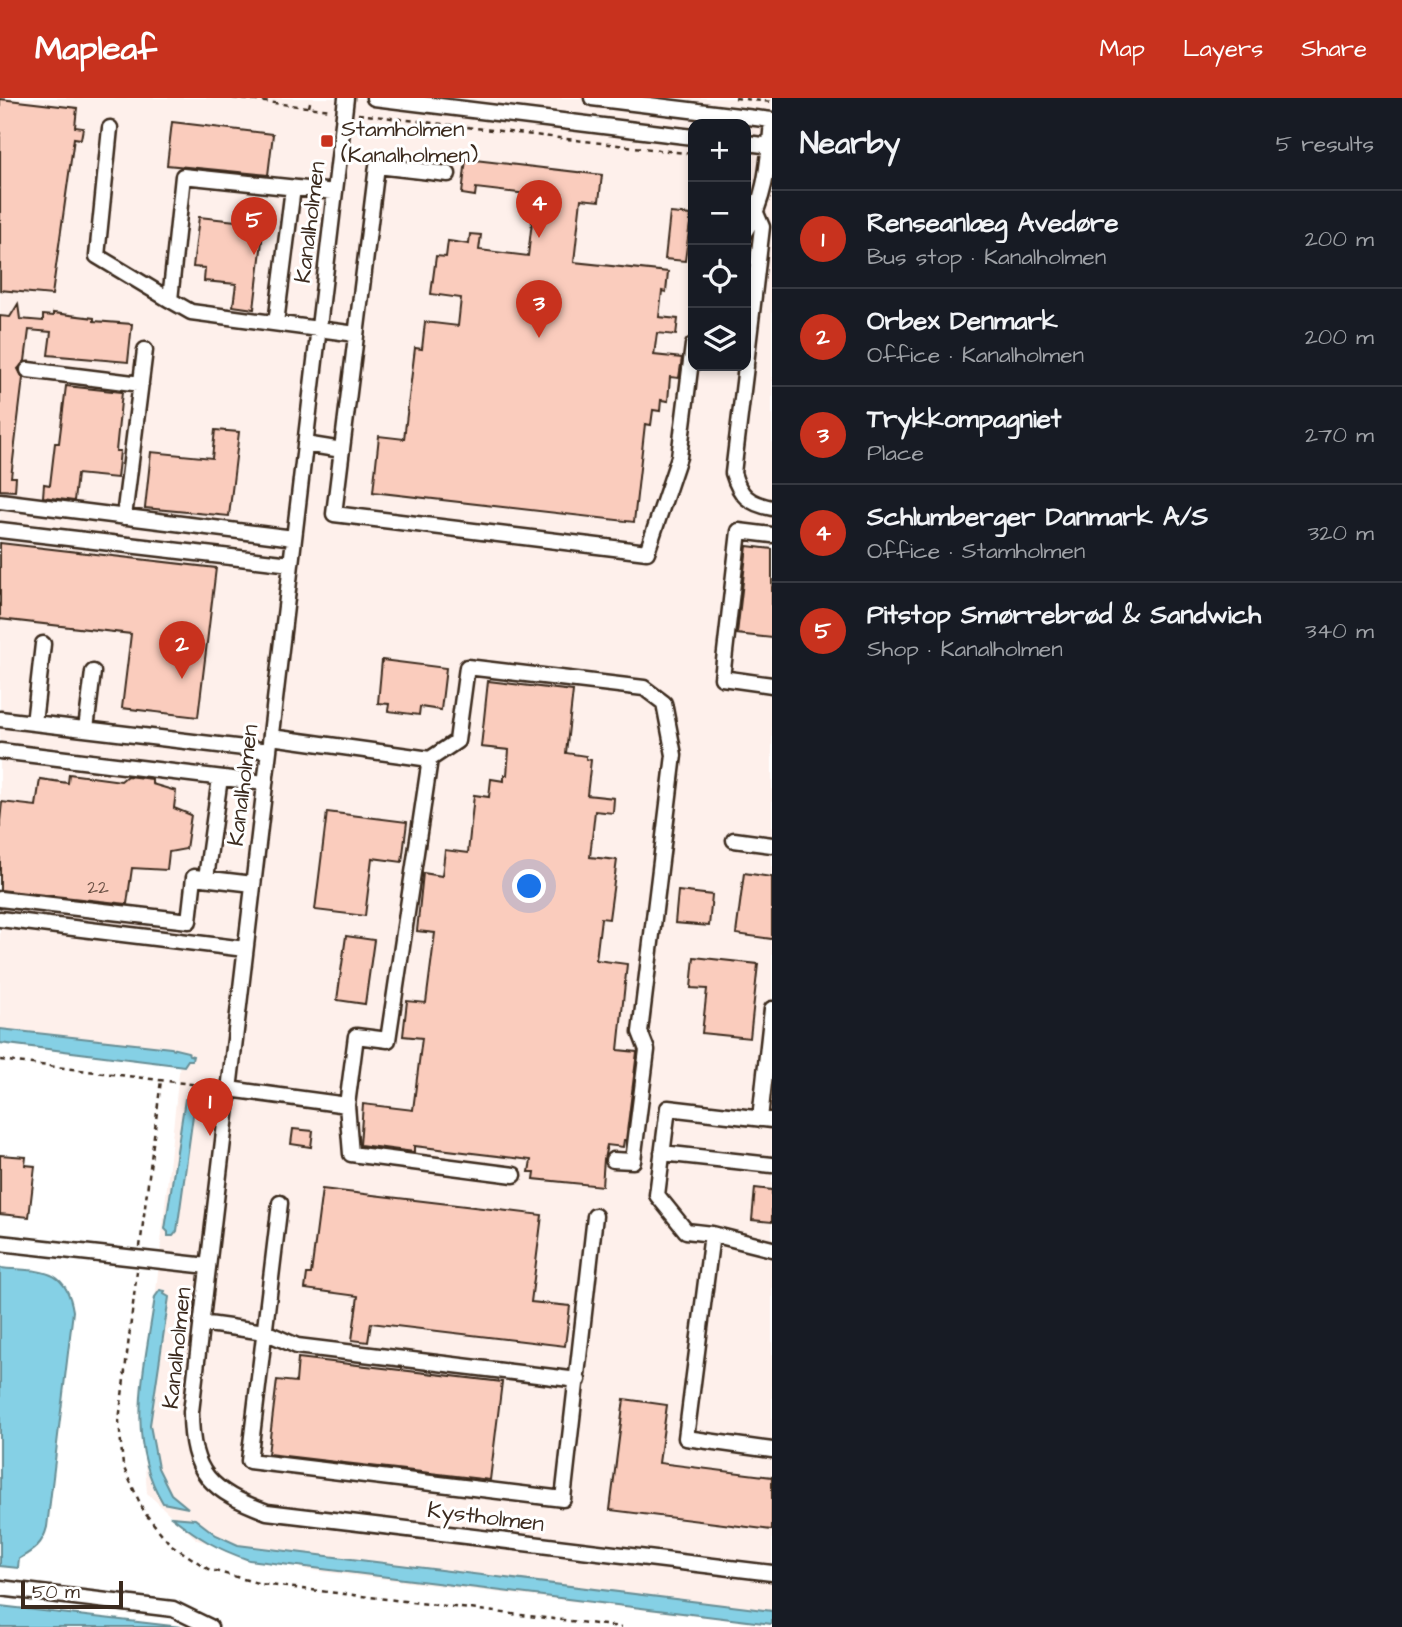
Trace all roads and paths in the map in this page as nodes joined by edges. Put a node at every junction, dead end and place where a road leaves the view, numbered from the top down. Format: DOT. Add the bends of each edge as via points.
graph roads {
  1 [pos="233,98"];
  2 [pos="310,98"];
  3 [pos="374,98"];
  4 [pos="592,98"];
  5 [pos="735,98"];
  6 [pos="772,102"];
  7 [pos="346,105"];
  8 [pos="309,107"];
  9 [pos="772,121"];
  10 [pos="110,128"];
  11 [pos="688,136"];
  12 [pos="751,144"];
  13 [pos="771,146"];
  14 [pos="688,153"];
  15 [pos="448,174"];
  16 [pos="293,188"];
  17 [pos="335,192"];
  18 [pos="768,193"];
  19 [pos="756,213"];
  20 [pos="751,222"];
  21 [pos="170,300"];
  22 [pos="751,322"];
  23 [pos="276,323"];
  24 [pos="319,328"];
  25 [pos="356,334"];
  26 [pos="145,350"];
  27 [pos="28,370"];
  28 [pos="690,371"];
  29 [pos="745,371"];
  30 [pos="141,383"];
  31 [pos="305,444"];
  32 [pos="342,450"];
  33 [pos="0,501"];
  34 [pos="772,508"];
  35 [pos="124,517"];
  36 [pos="0,530"];
  37 [pos="772,535"];
  38 [pos="294,538"];
  39 [pos="291,564"];
  40 [pos="43,645"];
  41 [pos="93,672"];
  42 [pos="772,684"];
  43 [pos="0,719"];
  44 [pos="34,723"];
  45 [pos="86,729"];
  46 [pos="270,744"];
  47 [pos="0,751"];
  48 [pos="430,759"];
  49 [pos="220,778"];
  50 [pos="265,783"];
  51 [pos="734,840"];
  52 [pos="772,845"];
  53 [pos="206,878"];
  54 [pos="253,884"];
  55 [pos="0,899"];
  56 [pos="0,919"];
  57 [pos="246,949"];
  58 [pos="772,1009"];
  59 [pos="0,1060"];
  60 [pos="229,1089"];
  61 [pos="347,1105"];
  62 [pos="766,1119"];
  63 [pos="663,1153"];
  64 [pos="612,1160"];
  65 [pos="772,1165"];
  66 [pos="514,1175"];
  67 [pos="279,1203"];
  68 [pos="595,1216"];
  69 [pos="712,1234"];
  70 [pos="0,1243"];
  71 [pos="772,1249"];
  72 [pos="208,1266"];
  73 [pos="201,1323"];
  74 [pos="265,1332"];
  75 [pos="578,1380"];
  76 [pos="772,1450"];
  77 [pos="205,1475"];
  78 [pos="772,1573"];
  79 [pos="0,1588"];
  80 [pos="210,1627"];
  1 -- 8 [label="path"];
  2 -- 8 [label="path"];
  3 -- 11 [label="street"];
  4 -- 9 [label="street"];
  5 -- 6 [label="path"];
  7 -- 8 [label="path"];
  7 -- 14 [label="path"];
  7 -- 17 [label="street, Kanalholmen"];
  9 -- 13 [label="street"];
  10 -- 21 [label="street" via="97,256"];
  12 -- 13 [label="street"];
  13 -- 18 [label="street"];
  15 -- 25 [label="street" via="377,166"];
  16 -- 17 [label="street"];
  16 -- 21 [label="street" via="183,176"];
  16 -- 23 [label="street"];
  17 -- 24 [label="street, Kanalholmen"];
  18 -- 19 [label="street"];
  19 -- 20 [label="street"];
  19 -- 22 [label="street" via="762,227"];
  21 -- 23 [label="street" via="191,312"];
  23 -- 24 [label="street"];
  24 -- 25 [label="street"];
  24 -- 31 [label="street, Kanalholmen"];
  25 -- 32 [label="street"];
  26 -- 30 [label="street"];
  27 -- 30 [label="street"];
  28 -- 32 [label="street" via="679,457 647,552 334,514"];
  29 -- 34 [label="street" via="733,473 738,489 754,504"];
  30 -- 35 [label="street"];
  31 -- 32 [label="street"];
  31 -- 38 [label="street, Kanalholmen"];
  33 -- 35 [label="street"];
  35 -- 38 [label="street"];
  36 -- 39 [label="street"];
  37 -- 42 [label="street" via="739,531 722,678"];
  38 -- 39 [label="street, Kanalholmen"];
  39 -- 46 [label="street, Kanalholmen"];
  40 -- 44 [label="street"];
  41 -- 45 [label="street"];
  43 -- 44 [label="street"];
  44 -- 45 [label="street"];
  45 -- 46 [label="street"];
  46 -- 48 [label="street"];
  46 -- 50 [label="street, Kanalholmen"];
  47 -- 49 [label="street"];
  48 -- 61 [label="street" via="388,1040 356,1036"];
  48 -- 64 [label="street" via="457,741 467,667 644,688 664,703 674,755 640,1032 647,1050 633,1161"];
  49 -- 50 [label="street"];
  49 -- 53 [label="street"];
  50 -- 54 [label="street, Kanalholmen"];
  51 -- 52 [label="street"];
  53 -- 54 [label="street"];
  53 -- 55 [label="street" via="194,877 189,921"];
  54 -- 57 [label="street, Kanalholmen"];
  56 -- 57 [label="street"];
  57 -- 60 [label="street, Kanalholmen"];
  58 -- 62 [label="street"];
  59 -- 60 [label="path"];
  60 -- 61 [label="street"];
  60 -- 72 [label="street, Kanalholmen"];
  61 -- 66 [label="street" via="351,1154"];
  62 -- 63 [label="street" via="668,1108"];
  63 -- 65 [label="street"];
  63 -- 69 [label="street" via="657,1195 686,1231"];
  67 -- 74 [label="street"];
  68 -- 75 [label="street"];
  69 -- 71 [label="street"];
  69 -- 76 [label="street" via="686,1438"];
  70 -- 72 [label="street"];
  72 -- 73 [label="street, Kanalholmen"];
  73 -- 74 [label="street"];
  73 -- 77 [label="street, Kanalholmen" via="191,1438"];
  74 -- 75 [label="street" via="297,1346"];
  74 -- 75 [label="street" via="249,1461 563,1499"];
  77 -- 78 [label="street, Kystholmen" via="223,1494 267,1512"];
  79 -- 80 [label="street" via="173,1609"];
}
